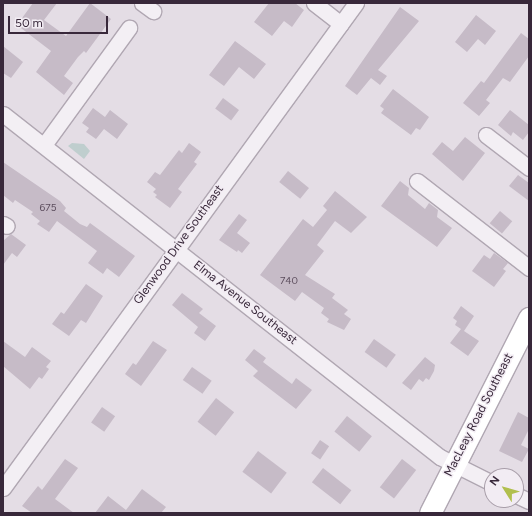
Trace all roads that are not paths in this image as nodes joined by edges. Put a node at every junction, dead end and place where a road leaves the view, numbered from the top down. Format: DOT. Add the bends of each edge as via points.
graph roads {
  1 [pos="314,3"];
  2 [pos="356,3"];
  3 [pos="341,24"];
  4 [pos="129,28"];
  5 [pos="3,114"];
  6 [pos="486,135"];
  7 [pos="44,145"];
  8 [pos="529,168"];
  9 [pos="417,180"];
  10 [pos="176,249"];
  11 [pos="529,268"];
  12 [pos="529,318"];
  13 [pos="455,465"];
  14 [pos="484,479"];
  15 [pos="3,488"];
  16 [pos="430,513"];
  1 -- 3 [label="street"];
  2 -- 3 [label="street, Glenwood Drive Southeast"];
  3 -- 10 [label="street, Glenwood Drive Southeast"];
  4 -- 7 [label="street"];
  5 -- 7 [label="street, Elma Avenue Southeast"];
  6 -- 8 [label="street"];
  7 -- 10 [label="street, Elma Avenue Southeast"];
  9 -- 11 [label="street"];
  10 -- 13 [label="street, Elma Avenue Southeast" via="440,457"];
  10 -- 15 [label="street, Glenwood Drive Southeast"];
  12 -- 13 [label="street, MacLeay Road Southeast"];
  13 -- 14 [label="street, Elma Avenue Southeast"];
  13 -- 16 [label="street, MacLeay Road Southeast"];
}
